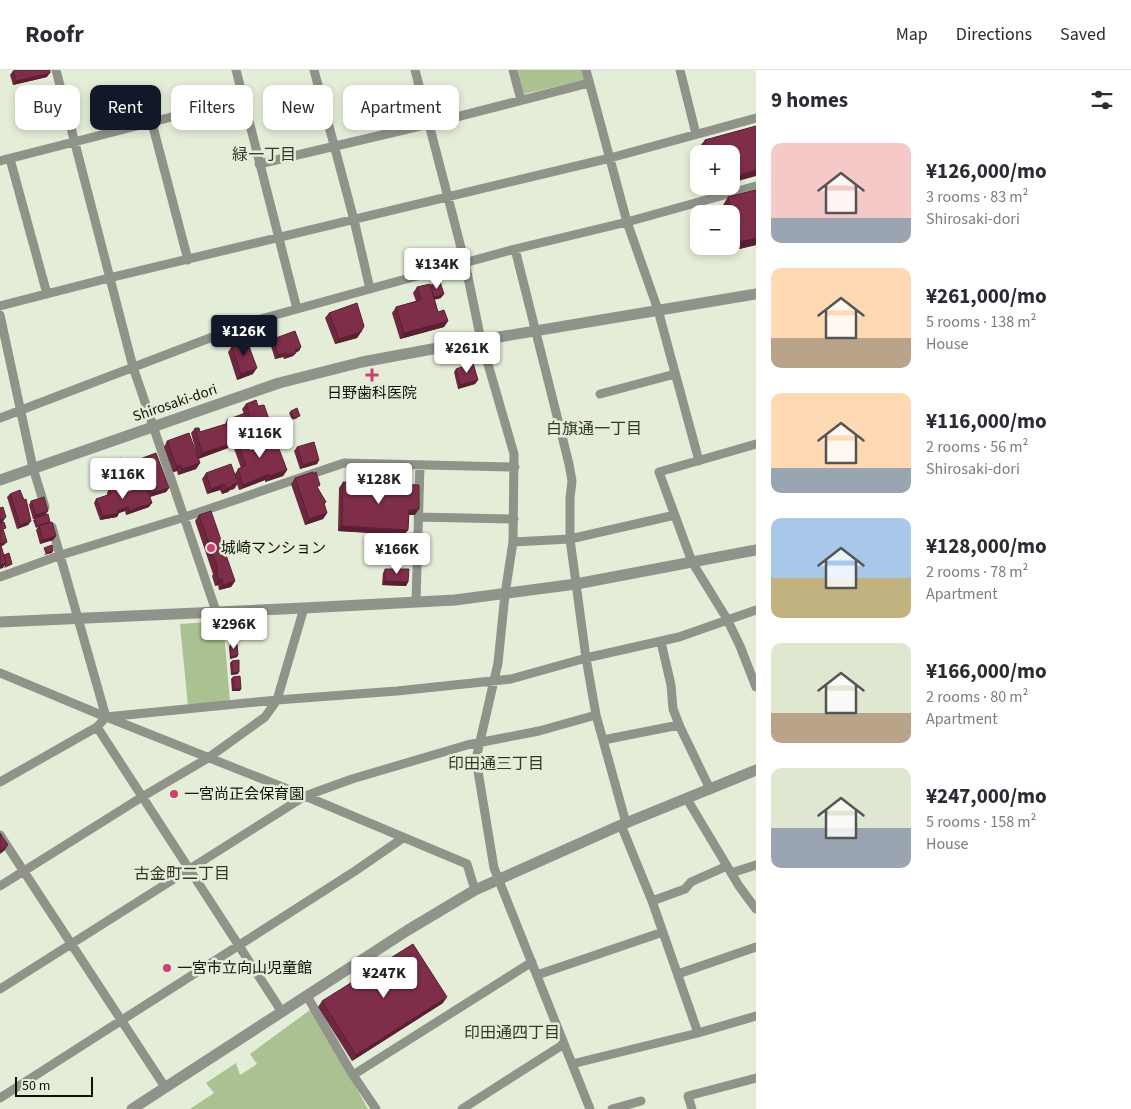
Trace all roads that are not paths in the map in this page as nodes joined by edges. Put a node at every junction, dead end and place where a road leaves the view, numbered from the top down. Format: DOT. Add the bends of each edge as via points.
graph roads {
  1 [pos="56,70"];
  2 [pos="236,70"];
  3 [pos="314,70"];
  4 [pos="415,70"];
  5 [pos="513,70"];
  6 [pos="586,70"];
  7 [pos="680,70"];
  8 [pos="590,84"];
  9 [pos="239,85"];
  10 [pos="419,85"];
  11 [pos="521,100"];
  12 [pos="459,116"];
  13 [pos="756,118"];
  14 [pos="122,130"];
  15 [pos="154,130"];
  16 [pos="250,130"];
  17 [pos="403,130"];
  18 [pos="431,130"];
  19 [pos="696,134"];
  20 [pos="74,143"];
  21 [pos="334,146"];
  22 [pos="610,158"];
  23 [pos="10,159"];
  24 [pos="0,161"];
  25 [pos="259,164"];
  26 [pos="756,186"];
  27 [pos="448,197"];
  28 [pos="354,220"];
  29 [pos="627,222"];
  30 [pos="278,238"];
  31 [pos="515,249"];
  32 [pos="188,260"];
  33 [pos="465,263"];
  34 [pos="109,278"];
  35 [pos="370,289"];
  36 [pos="47,294"];
  37 [pos="756,294"];
  38 [pos="0,306"];
  39 [pos="297,309"];
  40 [pos="658,310"];
  41 [pos="0,316"];
  42 [pos="535,330"];
  43 [pos="481,340"];
  44 [pos="133,367"];
  45 [pos="675,374"];
  46 [pos="600,394"];
  47 [pos="20,410"];
  48 [pos="0,418"];
  49 [pos="154,426"];
  50 [pos="756,444"];
  51 [pos="699,461"];
  52 [pos="420,465"];
  53 [pos="515,467"];
  54 [pos="33,468"];
  55 [pos="0,480"];
  56 [pos="675,515"];
  57 [pos="185,517"];
  58 [pos="418,517"];
  59 [pos="514,519"];
  60 [pos="570,539"];
  61 [pos="513,542"];
  62 [pos="756,550"];
  63 [pos="61,555"];
  64 [pos="692,562"];
  65 [pos="0,577"];
  66 [pos="576,584"];
  67 [pos="505,594"];
  68 [pos="416,602"];
  69 [pos="304,608"];
  70 [pos="756,610"];
  71 [pos="216,611"];
  72 [pos="79,618"];
  73 [pos="728,619"];
  74 [pos="0,622"];
  75 [pos="661,642"];
  76 [pos="586,658"];
  77 [pos="0,673"];
  78 [pos="493,681"];
  79 [pos="756,687"];
  80 [pos="278,700"];
  81 [pos="596,715"];
  82 [pos="106,717"];
  83 [pos="679,725"];
  84 [pos="97,727"];
  85 [pos="603,740"];
  86 [pos="480,743"];
  87 [pos="208,758"];
  88 [pos="756,770"];
  89 [pos="0,782"];
  90 [pos="710,789"];
  91 [pos="305,796"];
  92 [pos="142,797"];
  93 [pos="687,799"];
  94 [pos="624,824"];
  95 [pos="0,835"];
  96 [pos="403,838"];
  97 [pos="756,865"];
  98 [pos="188,870"];
  99 [pos="729,870"];
  100 [pos="23,871"];
  101 [pos="498,878"];
  102 [pos="0,886"];
  103 [pos="475,890"];
  104 [pos="652,901"];
  105 [pos="756,909"];
  106 [pos="663,932"];
  107 [pos="70,943"];
  108 [pos="239,944"];
  109 [pos="756,947"];
  110 [pos="532,962"];
  111 [pos="678,974"];
  112 [pos="537,975"];
  113 [pos="0,989"];
  114 [pos="307,996"];
  115 [pos="282,1012"];
  116 [pos="756,1016"];
  117 [pos="120,1020"];
  118 [pos="698,1033"];
  119 [pos="564,1044"];
  120 [pos="572,1064"];
  121 [pos="353,1075"];
  122 [pos="756,1078"];
  123 [pos="165,1087"];
  124 [pos="0,1098"];
  125 [pos="641,1101"];
  126 [pos="132,1109"];
  127 [pos="376,1109"];
  128 [pos="462,1109"];
  129 [pos="590,1109"];
  130 [pos="612,1109"];
  131 [pos="692,1109"];
  1 -- 20 [label="street"];
  2 -- 9 [label="street"];
  3 -- 21 [label="street"];
  4 -- 10 [label="street"];
  5 -- 11 [label="street"];
  6 -- 8 [label="street"];
  7 -- 19 [label="street"];
  8 -- 11 [label="street"];
  8 -- 22 [label="street"];
  11 -- 12 [label="street"];
  13 -- 19 [label="street"];
  14 -- 20 [label="street"];
  15 -- 32 [label="street"];
  16 -- 25 [label="street"];
  17 -- 21 [label="street"];
  18 -- 27 [label="street"];
  19 -- 22 [label="street"];
  20 -- 23 [label="street"];
  20 -- 34 [label="street"];
  21 -- 25 [label="street"];
  21 -- 28 [label="street"];
  22 -- 27 [label="street"];
  22 -- 29 [label="street"];
  23 -- 24 [label="street"];
  23 -- 36 [label="street"];
  25 -- 30 [label="street"];
  26 -- 29 [label="street"];
  27 -- 28 [label="street"];
  27 -- 33 [label="street"];
  28 -- 30 [label="street"];
  28 -- 35 [label="street"];
  29 -- 31 [label="street"];
  29 -- 40 [label="street"];
  30 -- 32 [label="street"];
  30 -- 39 [label="street"];
  31 -- 33 [label="street"];
  31 -- 42 [label="street"];
  32 -- 34 [label="street"];
  33 -- 35 [label="street"];
  33 -- 43 [label="street"];
  34 -- 36 [label="street"];
  34 -- 44 [label="street"];
  35 -- 39 [label="street"];
  36 -- 38 [label="street"];
  37 -- 40 [label="street, Shirosaki-dori"];
  39 -- 44 [label="street" via="257,320"];
  40 -- 42 [label="street, Shirosaki-dori"];
  40 -- 45 [label="street"];
  41 -- 47 [label="street"];
  42 -- 43 [label="street, Shirosaki-dori"];
  42 -- 60 [label="street" via="572,481"];
  43 -- 49 [label="street, Shirosaki-dori" via="362,362 279,383"];
  43 -- 53 [label="street"];
  44 -- 47 [label="street"];
  44 -- 49 [label="street"];
  45 -- 46 [label="street"];
  45 -- 51 [label="street"];
  47 -- 48 [label="street"];
  47 -- 54 [label="street"];
  49 -- 54 [label="street, Shirosaki-dori"];
  49 -- 57 [label="street"];
  50 -- 51 [label="street"];
  51 -- 56 [label="street" via="659,472"];
  52 -- 53 [label="street"];
  52 -- 57 [label="street" via="344,463"];
  52 -- 58 [label="street"];
  53 -- 59 [label="street"];
  54 -- 55 [label="street, Shirosaki-dori"];
  54 -- 63 [label="street"];
  56 -- 60 [label="street"];
  56 -- 64 [label="street"];
  57 -- 63 [label="street"];
  57 -- 71 [label="street"];
  58 -- 59 [label="street"];
  58 -- 68 [label="street"];
  59 -- 61 [label="street"];
  60 -- 61 [label="street"];
  60 -- 66 [label="street"];
  61 -- 67 [label="street"];
  62 -- 64 [label="street"];
  63 -- 65 [label="street"];
  63 -- 72 [label="street"];
  64 -- 66 [label="street"];
  64 -- 73 [label="street"];
  66 -- 67 [label="street"];
  66 -- 76 [label="street"];
  67 -- 68 [label="street"];
  67 -- 78 [label="street"];
  68 -- 69 [label="street"];
  69 -- 71 [label="street"];
  69 -- 80 [label="street"];
  70 -- 73 [label="street"];
  71 -- 72 [label="street"];
  72 -- 74 [label="street"];
  72 -- 82 [label="street"];
  73 -- 75 [label="street"];
  73 -- 79 [label="street"];
  75 -- 76 [label="street"];
  75 -- 83 [label="street"];
  76 -- 78 [label="street"];
  76 -- 81 [label="street"];
  77 -- 82 [label="street"];
  78 -- 80 [label="street"];
  78 -- 86 [label="street"];
  80 -- 82 [label="street"];
  80 -- 87 [label="street" via="265,717"];
  81 -- 85 [label="street"];
  81 -- 86 [label="street"];
  82 -- 84 [label="street"];
  82 -- 87 [label="street"];
  83 -- 85 [label="street"];
  83 -- 90 [label="street"];
  84 -- 89 [label="street"];
  84 -- 92 [label="street"];
  85 -- 94 [label="street"];
  86 -- 91 [label="street"];
  86 -- 101 [label="street" via="476,759"];
  87 -- 91 [label="street"];
  87 -- 92 [label="street"];
  88 -- 90 [label="street"];
  90 -- 93 [label="street"];
  91 -- 96 [label="street"];
  91 -- 98 [label="street"];
  92 -- 98 [label="street"];
  92 -- 100 [label="street"];
  93 -- 94 [label="street"];
  93 -- 99 [label="street"];
  94 -- 101 [label="street"];
  94 -- 104 [label="street"];
  95 -- 100 [label="street"];
  96 -- 103 [label="street" via="467,864"];
  96 -- 108 [label="street"];
  97 -- 99 [label="street"];
  98 -- 107 [label="street"];
  98 -- 108 [label="street"];
  99 -- 104 [label="street" via="691,882 685,889"];
  99 -- 105 [label="street"];
  100 -- 102 [label="street"];
  100 -- 107 [label="street"];
  101 -- 103 [label="street"];
  101 -- 110 [label="street"];
  103 -- 114 [label="street"];
  104 -- 106 [label="street"];
  106 -- 111 [label="street"];
  106 -- 112 [label="street"];
  107 -- 113 [label="street"];
  107 -- 117 [label="street"];
  108 -- 115 [label="street"];
  108 -- 117 [label="street"];
  109 -- 111 [label="street"];
  110 -- 112 [label="street"];
  110 -- 121 [label="street"];
  111 -- 118 [label="street"];
  112 -- 119 [label="street"];
  114 -- 115 [label="street"];
  114 -- 121 [label="street"];
  115 -- 123 [label="street"];
  116 -- 118 [label="street"];
  117 -- 123 [label="street"];
  117 -- 124 [label="street"];
  118 -- 120 [label="street"];
  119 -- 120 [label="street"];
  119 -- 128 [label="street"];
  120 -- 129 [label="street"];
  121 -- 127 [label="street"];
  122 -- 131 [label="street" via="688,1096"];
  123 -- 126 [label="street"];
  125 -- 130 [label="street"];
}
